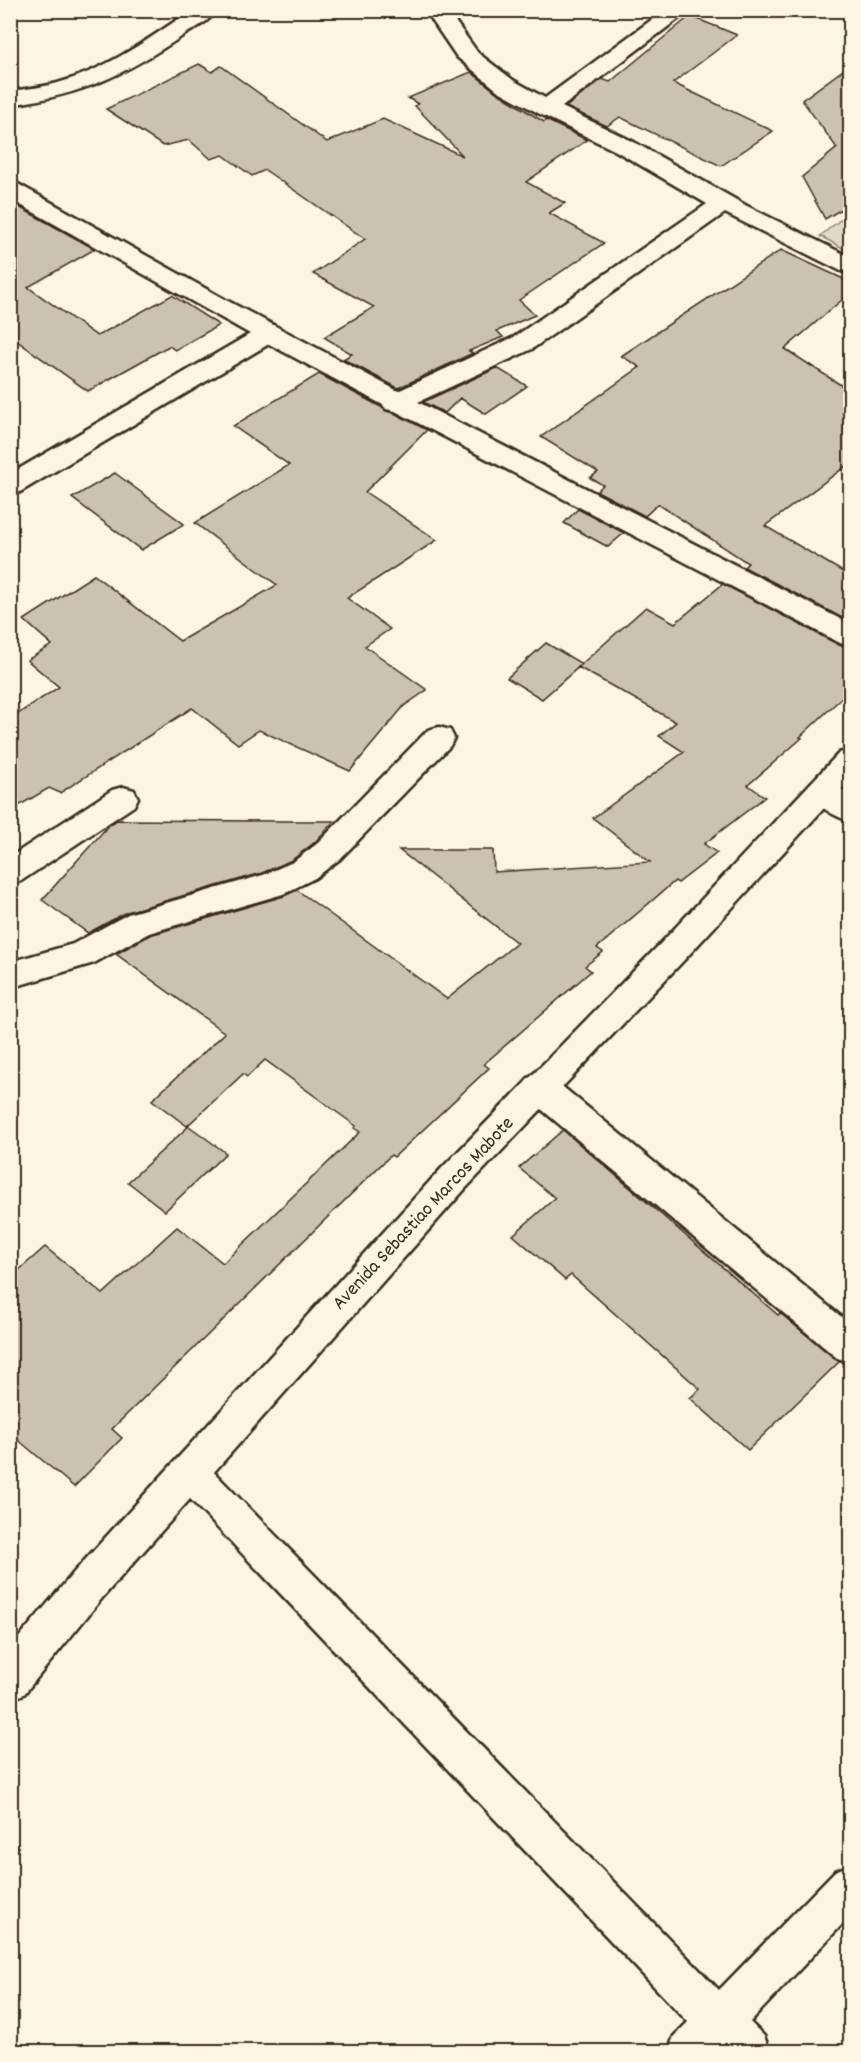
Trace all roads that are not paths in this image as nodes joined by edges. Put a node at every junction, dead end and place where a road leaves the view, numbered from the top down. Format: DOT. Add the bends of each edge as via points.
graph roads {
  1 [pos="207,10"];
  2 [pos="435,10"];
  3 [pos="680,10"];
  4 [pos="10,98"];
  5 [pos="546,108"];
  6 [pos="10,189"];
  7 [pos="723,203"];
  8 [pos="850,266"];
  9 [pos="268,334"];
  10 [pos="395,403"];
  11 [pos="10,486"];
  12 [pos="850,636"];
  13 [pos="439,738"];
  14 [pos="850,761"];
  15 [pos="822,791"];
  16 [pos="123,798"];
  17 [pos="850,810"];
  18 [pos="10,873"];
  19 [pos="10,975"];
  20 [pos="540,1088"];
  21 [pos="850,1346"];
  22 [pos="189,1473"];
  23 [pos="10,1680"];
  24 [pos="850,1886"];
  25 [pos="704,2036"];
  26 [pos="748,2052"];
  1 -- 4 [label="street" via="87,80 50,92"];
  2 -- 5 [label="street" via="469,57"];
  3 -- 5 [label="street"];
  5 -- 7 [label="street"];
  6 -- 9 [label="street"];
  7 -- 8 [label="street"];
  7 -- 10 [label="street" via="522,343"];
  9 -- 10 [label="street"];
  9 -- 11 [label="street"];
  10 -- 12 [label="street"];
  13 -- 19 [label="street" via="329,851 304,870 272,885 140,923 83,954"];
  14 -- 15 [label="street, Avenida Sebastiao Marcos Mabote"];
  15 -- 17 [label="street"];
  15 -- 20 [label="street, Avenida Sebastiao Marcos Mabote"];
  16 -- 18 [label="street"];
  20 -- 21 [label="street"];
  20 -- 22 [label="street, Avenida Sebastiao Marcos Mabote"];
  22 -- 23 [label="street, Avenida Sebastiao Marcos Mabote" via="88,1584"];
  22 -- 25 [label="street"];
  24 -- 25 [label="street"];
  25 -- 26 [label="street"];
}
